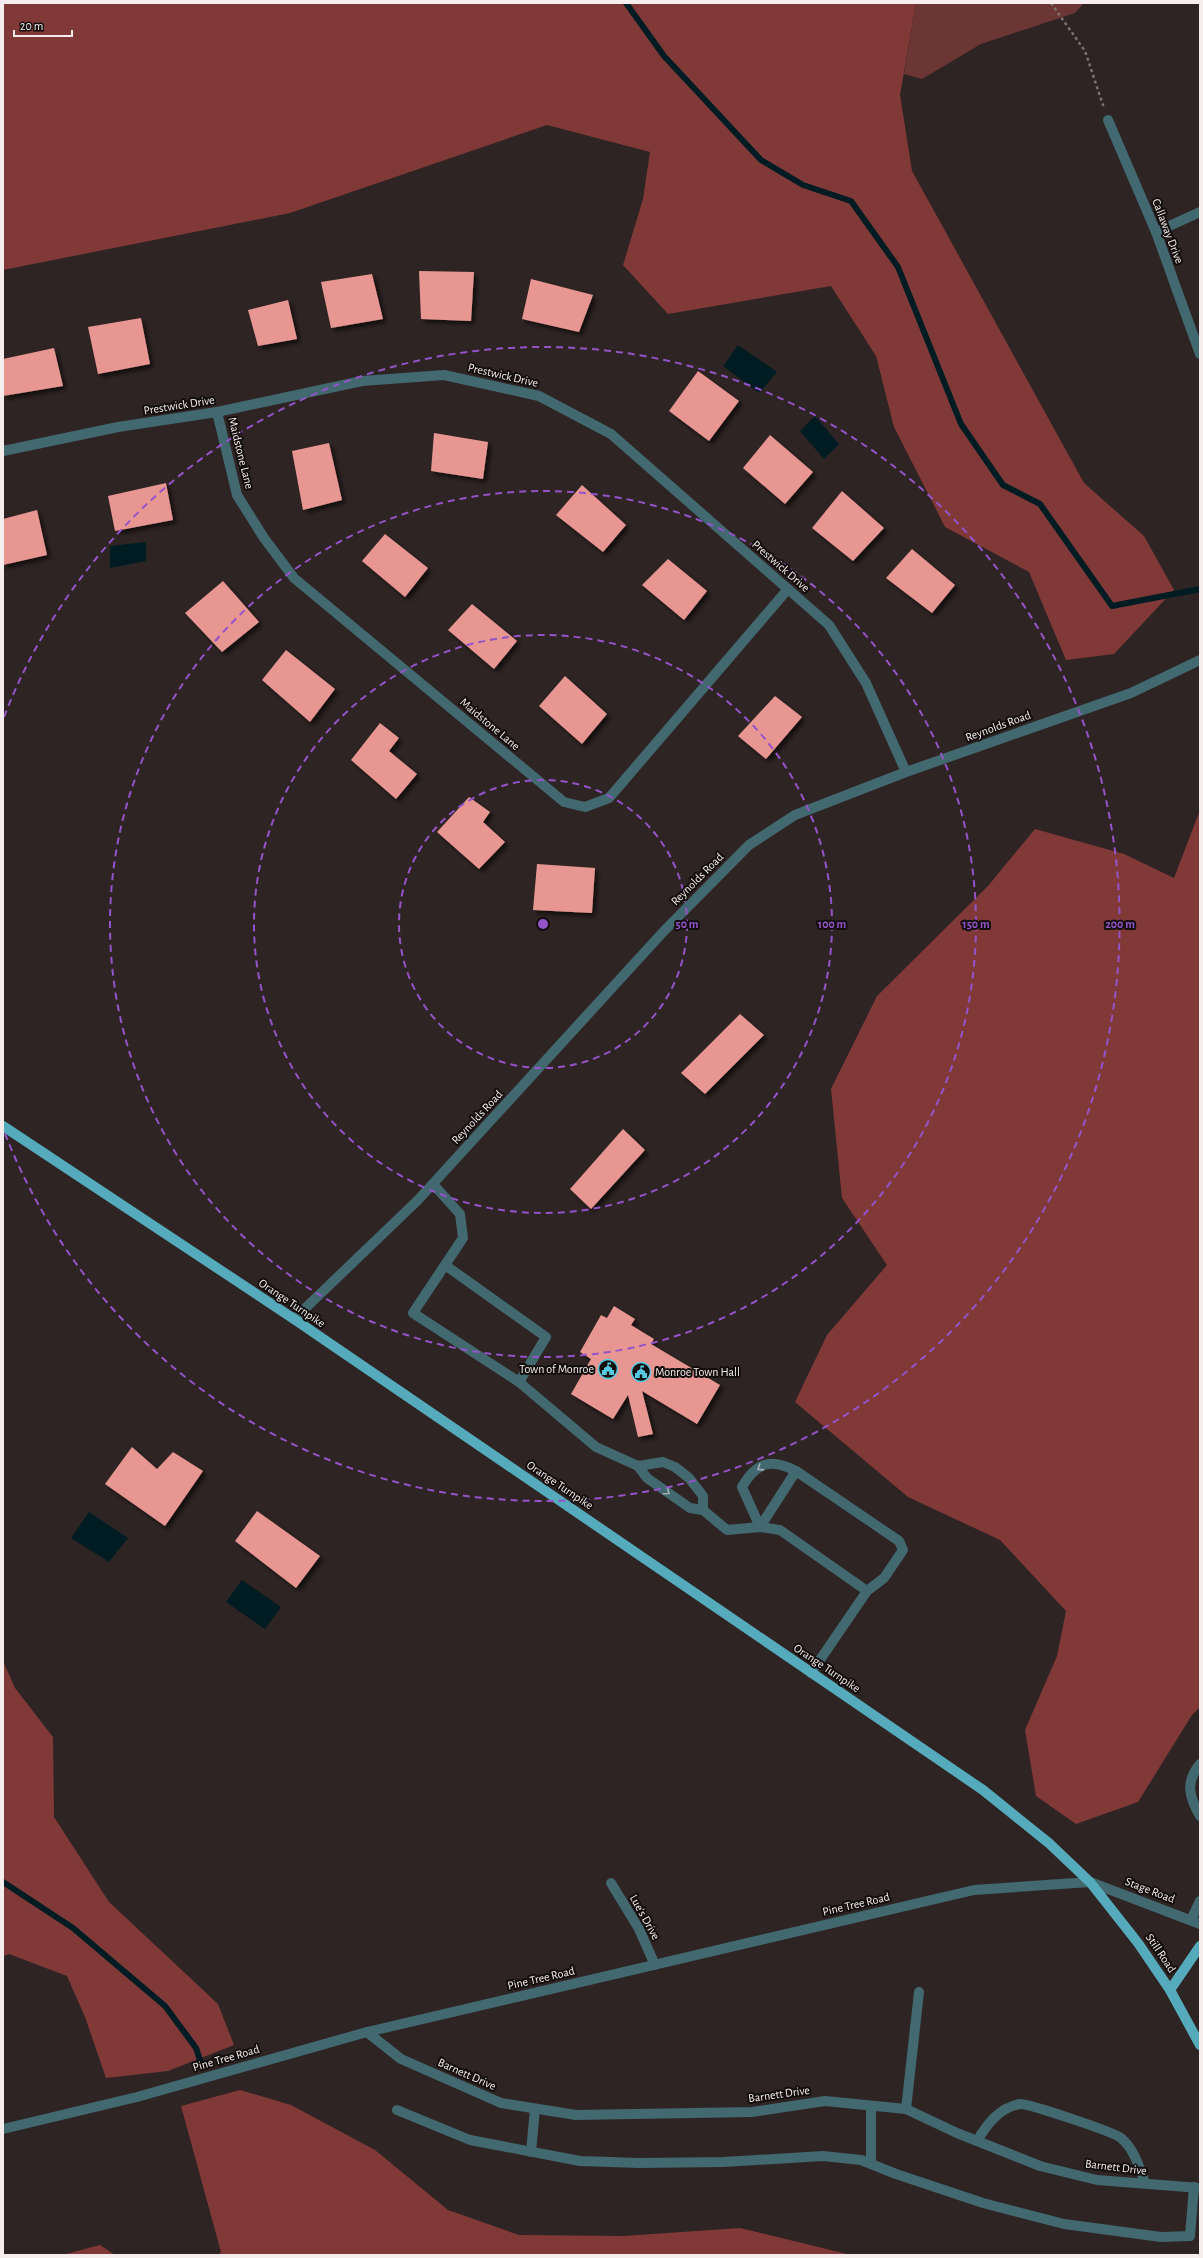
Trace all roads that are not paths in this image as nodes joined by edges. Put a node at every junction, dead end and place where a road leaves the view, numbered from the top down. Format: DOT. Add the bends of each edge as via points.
graph roads {
  1 [pos="1108,120"];
  2 [pos="1200,212"];
  3 [pos="1156,232"];
  4 [pos="1200,354"];
  5 [pos="217,412"];
  6 [pos="3,451"];
  7 [pos="788,590"];
  8 [pos="1200,660"];
  9 [pos="906,772"];
  10 [pos="3,1126"];
  11 [pos="433,1184"];
  12 [pos="445,1265"];
  13 [pos="294,1319"];
  14 [pos="519,1382"];
  15 [pos="638,1466"];
  16 [pos="796,1471"];
  17 [pos="703,1510"];
  18 [pos="760,1527"];
  19 [pos="867,1591"];
  20 [pos="811,1673"];
  21 [pos="1200,1764"];
  22 [pos="1200,1816"];
  23 [pos="1090,1882"];
  24 [pos="611,1883"];
  25 [pos="1200,1901"];
  26 [pos="1196,1922"];
  27 [pos="1200,1946"];
  28 [pos="655,1965"];
  29 [pos="1170,1990"];
  30 [pos="919,1992"];
  31 [pos="367,2032"];
  32 [pos="1200,2045"];
  33 [pos="871,2106"];
  34 [pos="535,2109"];
  35 [pos="906,2109"];
  36 [pos="396,2110"];
  37 [pos="3,2129"];
  38 [pos="977,2141"];
  39 [pos="531,2152"];
  40 [pos="871,2164"];
  41 [pos="1145,2183"];
  42 [pos="1197,2187"];
  1 -- 3 [label="street, Callaway Drive"];
  2 -- 3 [label="street"];
  3 -- 4 [label="street, Callaway Drive"];
  5 -- 6 [label="street, Prestwick Drive" via="118,427"];
  5 -- 7 [label="street, Prestwick Drive" via="362,381 444,374 539,396 610,434"];
  5 -- 7 [label="street, Maidstone Lane" via="237,495 264,538 294,578 564,802 585,807 609,798"];
  7 -- 9 [label="street, Prestwick Drive" via="829,625 866,683"];
  8 -- 9 [label="street, Reynolds Road" via="1131,692"];
  9 -- 11 [label="street, Reynolds Road" via="795,815 749,845 664,931"];
  10 -- 13 [label="main road, Orange Turnpike"];
  11 -- 12 [label="street" via="460,1214 464,1238"];
  11 -- 13 [label="street, Reynolds Road"];
  12 -- 14 [label="street" via="546,1337"];
  12 -- 14 [label="street" via="413,1313"];
  13 -- 20 [label="main road, Orange Turnpike"];
  14 -- 15 [label="street" via="596,1447"];
  15 -- 17 [label="street, one-way" via="647,1478 690,1508"];
  15 -- 17 [label="street" via="663,1462 675,1467 689,1478 703,1496"];
  16 -- 18 [label="street"];
  16 -- 18 [label="street, one-way" via="771,1462 761,1466 747,1478 742,1487"];
  16 -- 19 [label="street" via="899,1541 903,1550 884,1578"];
  17 -- 18 [label="street" via="727,1530"];
  18 -- 19 [label="street" via="780,1530"];
  19 -- 20 [label="street"];
  20 -- 23 [label="main road, Orange Turnpike" via="983,1790 1050,1844"];
  21 -- 22 [label="street" via="1191,1774 1190,1787 1194,1805"];
  23 -- 26 [label="street, Stage Road"];
  23 -- 28 [label="street, Pine Tree Road" via="974,1890"];
  23 -- 29 [label="main road, Still Road" via="1138,1943"];
  24 -- 28 [label="street, Lue's Drive" via="639,1929"];
  25 -- 26 [label="street"];
  27 -- 29 [label="main road"];
  28 -- 31 [label="street, Pine Tree Road"];
  29 -- 32 [label="main road, Still Road"];
  30 -- 35 [label="street"];
  31 -- 34 [label="street, Barnett Drive" via="401,2059 501,2103"];
  31 -- 37 [label="street, Pine Tree Road" via="136,2097"];
  33 -- 34 [label="street, Barnett Drive" via="825,2101 752,2112 576,2115"];
  33 -- 35 [label="street, Barnett Drive"];
  33 -- 40 [label="street"];
  34 -- 39 [label="street"];
  35 -- 38 [label="street, Barnett Drive"];
  36 -- 39 [label="street" via="470,2140"];
  38 -- 41 [label="street, Barnett Drive" via="1040,2166 1098,2180"];
  38 -- 41 [label="street" via="986,2125 1002,2110 1021,2104 1120,2137 1134,2153"];
  39 -- 40 [label="street" via="580,2161 716,2162 822,2156 861,2160"];
  40 -- 42 [label="street" via="983,2203 1064,2224 1161,2238 1190,2236"];
  41 -- 42 [label="street, Barnett Drive"];
}
